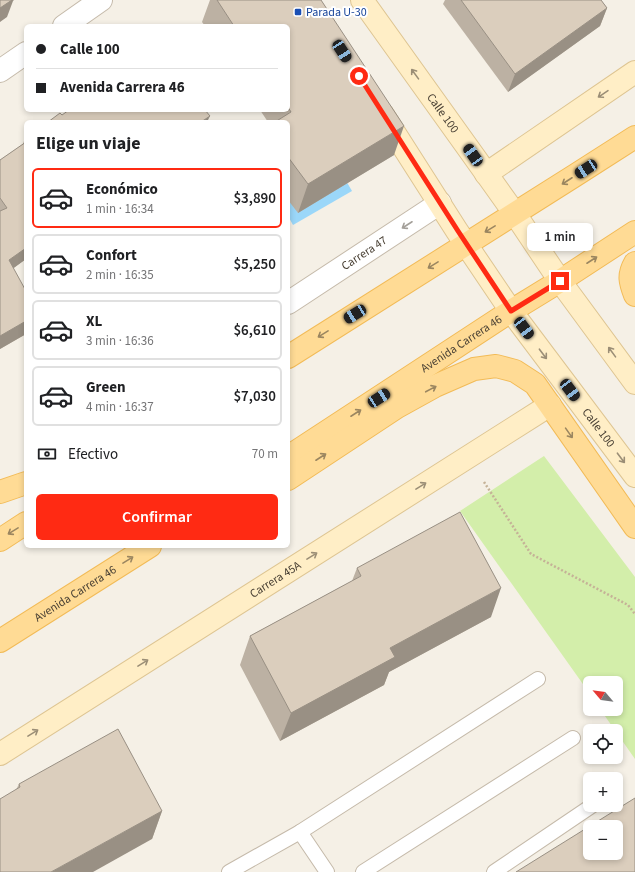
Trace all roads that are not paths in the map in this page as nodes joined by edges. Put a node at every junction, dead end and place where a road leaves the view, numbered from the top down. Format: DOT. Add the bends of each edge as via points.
graph roads {
  1 [pos="100,0"];
  2 [pos="362,0"];
  3 [pos="67,24"];
  4 [pos="24,54"];
  5 [pos="0,71"];
  6 [pos="635,72"];
  7 [pos="373,98"];
  8 [pos="635,137"];
  9 [pos="486,174"];
  10 [pos="440,203"];
  11 [pos="515,214"];
  12 [pos="635,232"];
  13 [pos="466,244"];
  14 [pos="635,263"];
  15 [pos="560,281"];
  16 [pos="635,295"];
  17 [pos="290,301"];
  18 [pos="511,311"];
  19 [pos="290,356"];
  20 [pos="635,384"];
  21 [pos="550,405"];
  22 [pos="290,456"];
  23 [pos="24,475"];
  24 [pos="635,476"];
  25 [pos="290,478"];
  26 [pos="24,484"];
  27 [pos="0,492"];
  28 [pos="24,524"];
  29 [pos="635,527"];
  30 [pos="0,540"];
  31 [pos="147,548"];
  32 [pos="0,641"];
  33 [pos="538,679"];
  34 [pos="573,738"];
  35 [pos="0,754"];
  36 [pos="583,812"];
  37 [pos="300,832"];
  38 [pos="235,871"];
  39 [pos="327,872"];
  40 [pos="363,872"];
  41 [pos="494,872"];
  1 -- 3 [label="street"];
  9 -- 2 [label="street, Calle 100, one-way"];
  4 -- 5 [label="street"];
  6 -- 9 [label="street, one-way"];
  7 -- 10 [label="street, Calle 100"];
  8 -- 11 [label="main road, one-way"];
  9 -- 11 [label="street, Calle 100"];
  10 -- 13 [label="street, Calle 100"];
  10 -- 17 [label="street, Carrera 47, one-way"];
  11 -- 13 [label="main road, one-way"];
  11 -- 15 [label="street, Calle 100"];
  15 -- 12 [label="main road, Avenida Carrera 46, one-way"];
  13 -- 18 [label="street, Calle 100"];
  13 -- 19 [label="main road, one-way"];
  14 -- 16 [label="main road" via="630,282"];
  15 -- 18 [label="main road, Avenida Carrera 46"];
  20 -- 15 [label="street, Calle 100, one-way"];
  22 -- 18 [label="main road, Avenida Carrera 46, one-way"];
  18 -- 24 [label="street, Calle 100, one-way"];
  25 -- 21 [label="main road, one-way" via="397,407 434,386 474,369 496,366 514,371 534,384"];
  21 -- 29 [label="main road, one-way"];
  35 -- 21 [label="street, Carrera 45A, one-way"];
  23 -- 27 [label="street"];
  26 -- 27 [label="main road"];
  28 -- 30 [label="main road, one-way"];
  32 -- 31 [label="main road, Avenida Carrera 46, one-way"];
  33 -- 37 [label="lane"];
  34 -- 40 [label="lane"];
  36 -- 41 [label="lane"];
  37 -- 38 [label="lane"];
  37 -- 39 [label="lane"];
}
